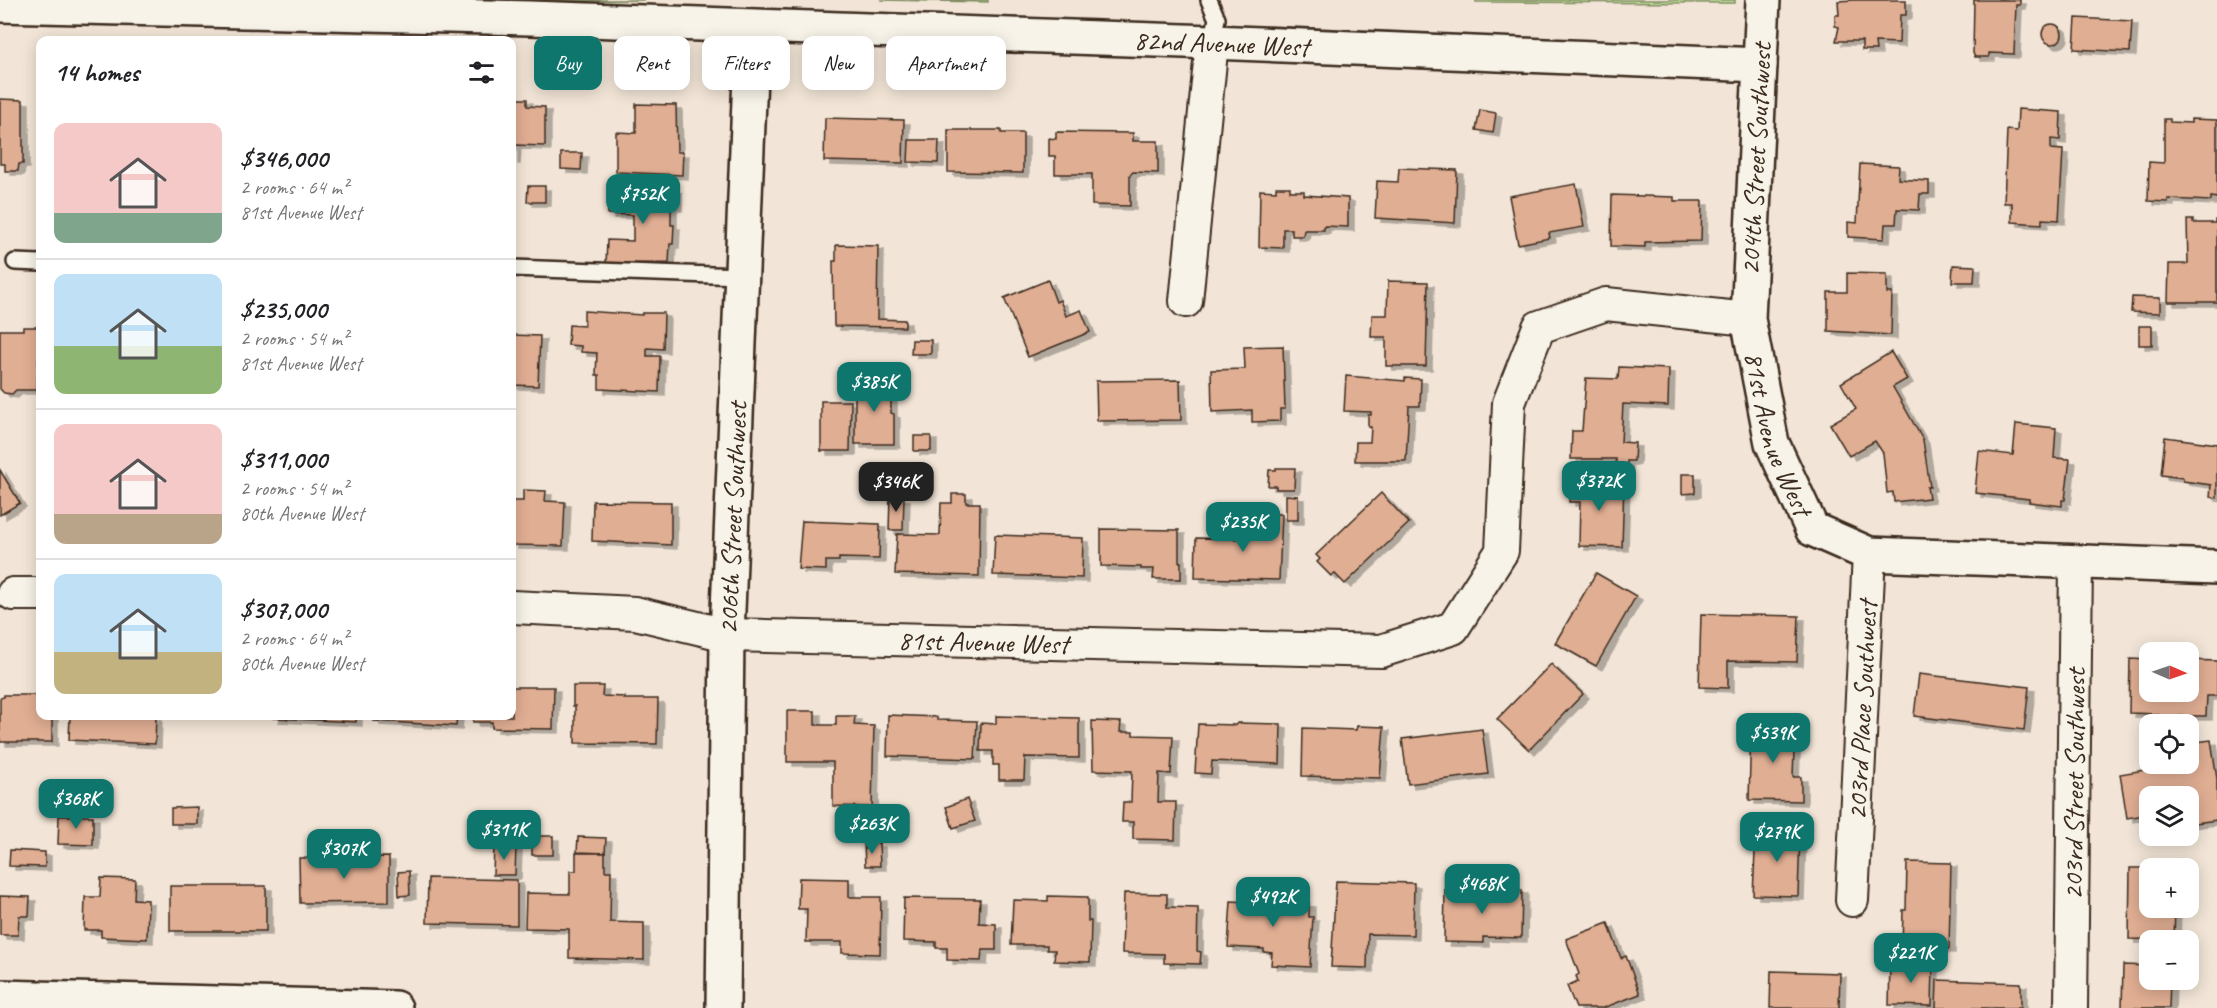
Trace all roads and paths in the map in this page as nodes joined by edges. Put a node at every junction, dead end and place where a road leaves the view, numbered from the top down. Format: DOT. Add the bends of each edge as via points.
graph roads {
  1 [pos="1209,0"];
  2 [pos="1763,0"];
  3 [pos="0,5"];
  4 [pos="180,5"];
  5 [pos="752,27"];
  6 [pos="1212,42"];
  7 [pos="1760,65"];
  8 [pos="15,262"];
  9 [pos="36,263"];
  10 [pos="516,268"];
  11 [pos="741,276"];
  12 [pos="1186,301"];
  13 [pos="1748,319"];
  14 [pos="1869,554"];
  15 [pos="2076,562"];
  16 [pos="2217,567"];
  17 [pos="516,607"];
  18 [pos="727,635"];
  19 [pos="1852,900"];
  20 [pos="0,997"];
  21 [pos="325,1007"];
  22 [pos="395,1008"];
  23 [pos="723,1008"];
  24 [pos="2072,1008"];
  1 -- 6 [label="lane" via="1216,19"];
  2 -- 7 [label="street, 204th Street Southwest"];
  3 -- 4 [label="street, 82nd Avenue West"];
  4 -- 5 [label="street, 82nd Avenue West"];
  5 -- 6 [label="street, 82nd Avenue West"];
  5 -- 11 [label="street, 206th Street Southwest"];
  6 -- 7 [label="street, 82nd Avenue West"];
  6 -- 12 [label="street"];
  7 -- 13 [label="street, 204th Street Southwest"];
  8 -- 9 [label="lane"];
  10 -- 11 [label="lane"];
  11 -- 18 [label="street, 206th Street Southwest"];
  13 -- 14 [label="street, 81st Avenue West" via="1772,443 1812,529"];
  13 -- 18 [label="street, 81st Avenue West" via="1606,304 1539,327 1509,403 1502,551 1453,628 1381,651"];
  14 -- 15 [label="street, 81st Avenue West"];
  14 -- 19 [label="street, 203rd Place Southwest"];
  15 -- 16 [label="street, 81st Avenue West"];
  15 -- 24 [label="street, 203rd Street Southwest"];
  17 -- 18 [label="street, 81st Avenue West" via="635,613"];
  18 -- 23 [label="street, 206th Street Southwest"];
  20 -- 21 [label="street"];
  21 -- 22 [label="street"];
}
